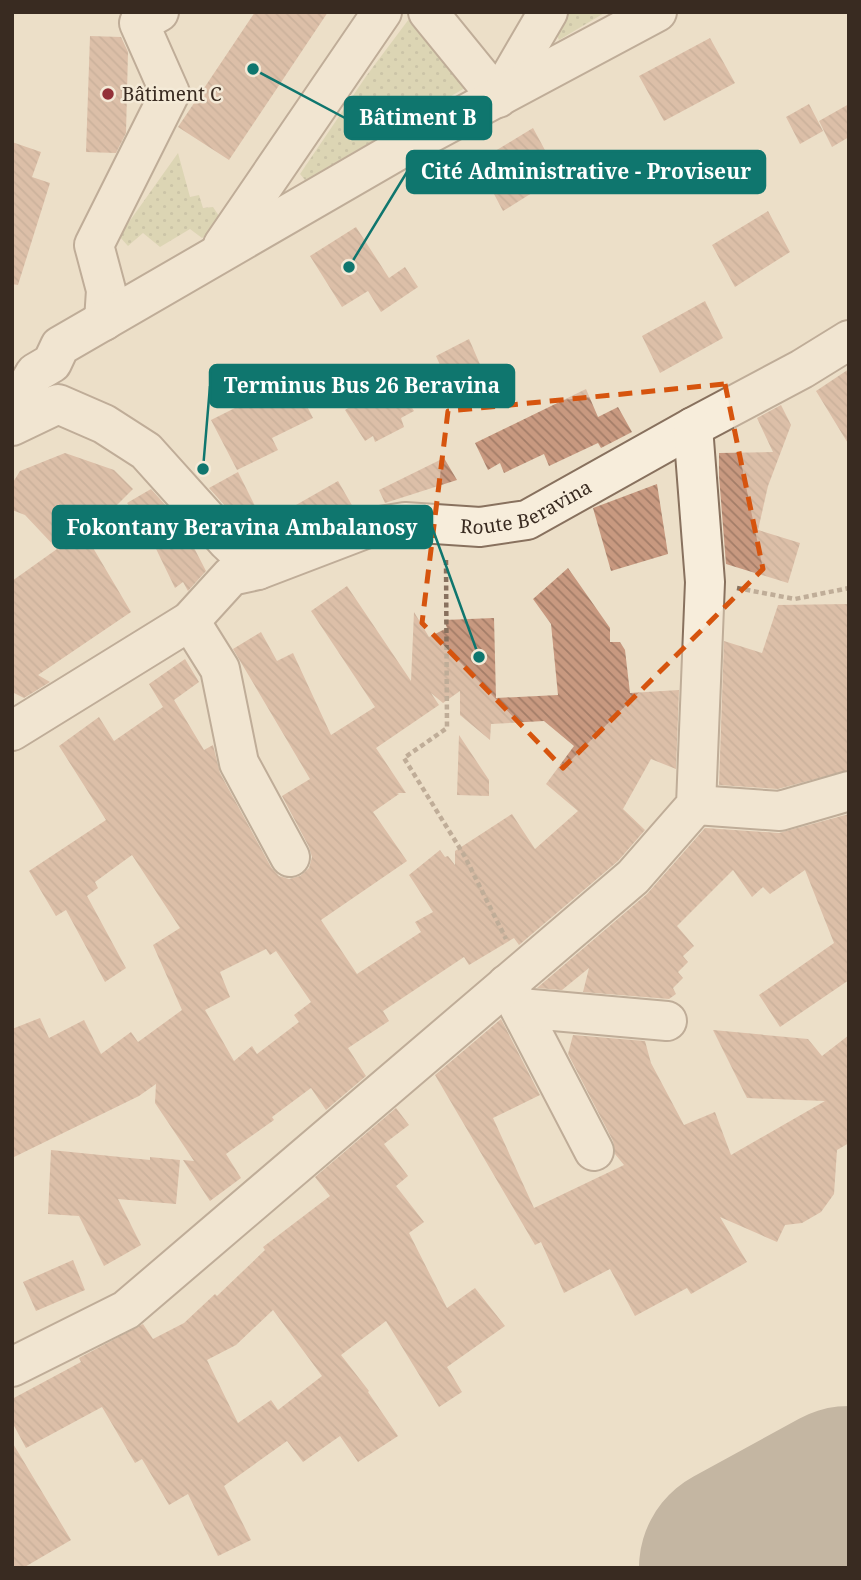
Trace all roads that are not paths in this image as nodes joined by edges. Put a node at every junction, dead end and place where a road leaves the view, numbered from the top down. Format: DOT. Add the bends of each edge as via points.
graph roads {
  1 [pos="159,12"];
  2 [pos="382,12"];
  3 [pos="428,12"];
  4 [pos="548,12"];
  5 [pos="657,12"];
  6 [pos="498,98"];
  7 [pos="218,253"];
  8 [pos="104,321"];
  9 [pos="849,340"];
  10 [pos="12,426"];
  11 [pos="693,427"];
  12 [pos="258,570"];
  13 [pos="190,621"];
  14 [pos="12,731"];
  15 [pos="849,791"];
  16 [pos="696,806"];
  17 [pos="290,857"];
  18 [pos="516,988"];
  19 [pos="667,1021"];
  20 [pos="594,1151"];
  21 [pos="12,1367"];
  1 -- 8 [label="street" via="139,23 170,93 94,245 106,290"];
  2 -- 7 [label="street"];
  3 -- 6 [label="street"];
  4 -- 6 [label="street"];
  5 -- 6 [label="street"];
  6 -- 7 [label="street"];
  7 -- 8 [label="street"];
  8 -- 10 [label="street" via="60,346 52,363 35,373"];
  9 -- 11 [label="street, Route Beravina"];
  10 -- 12 [label="street" via="58,404 104,424 146,451"];
  11 -- 12 [label="street, Route Beravina" via="527,520 480,527 405,522 368,528"];
  11 -- 16 [label="street" via="705,582"];
  12 -- 13 [label="street, Route Beravina" via="231,576"];
  13 -- 14 [label="street, Route Beravina"];
  13 -- 17 [label="street" via="220,669 239,763"];
  15 -- 16 [label="street" via="780,811"];
  16 -- 18 [label="street" via="633,877"];
  18 -- 19 [label="street"];
  18 -- 20 [label="street"];
  18 -- 21 [label="street" via="126,1310"];
}
